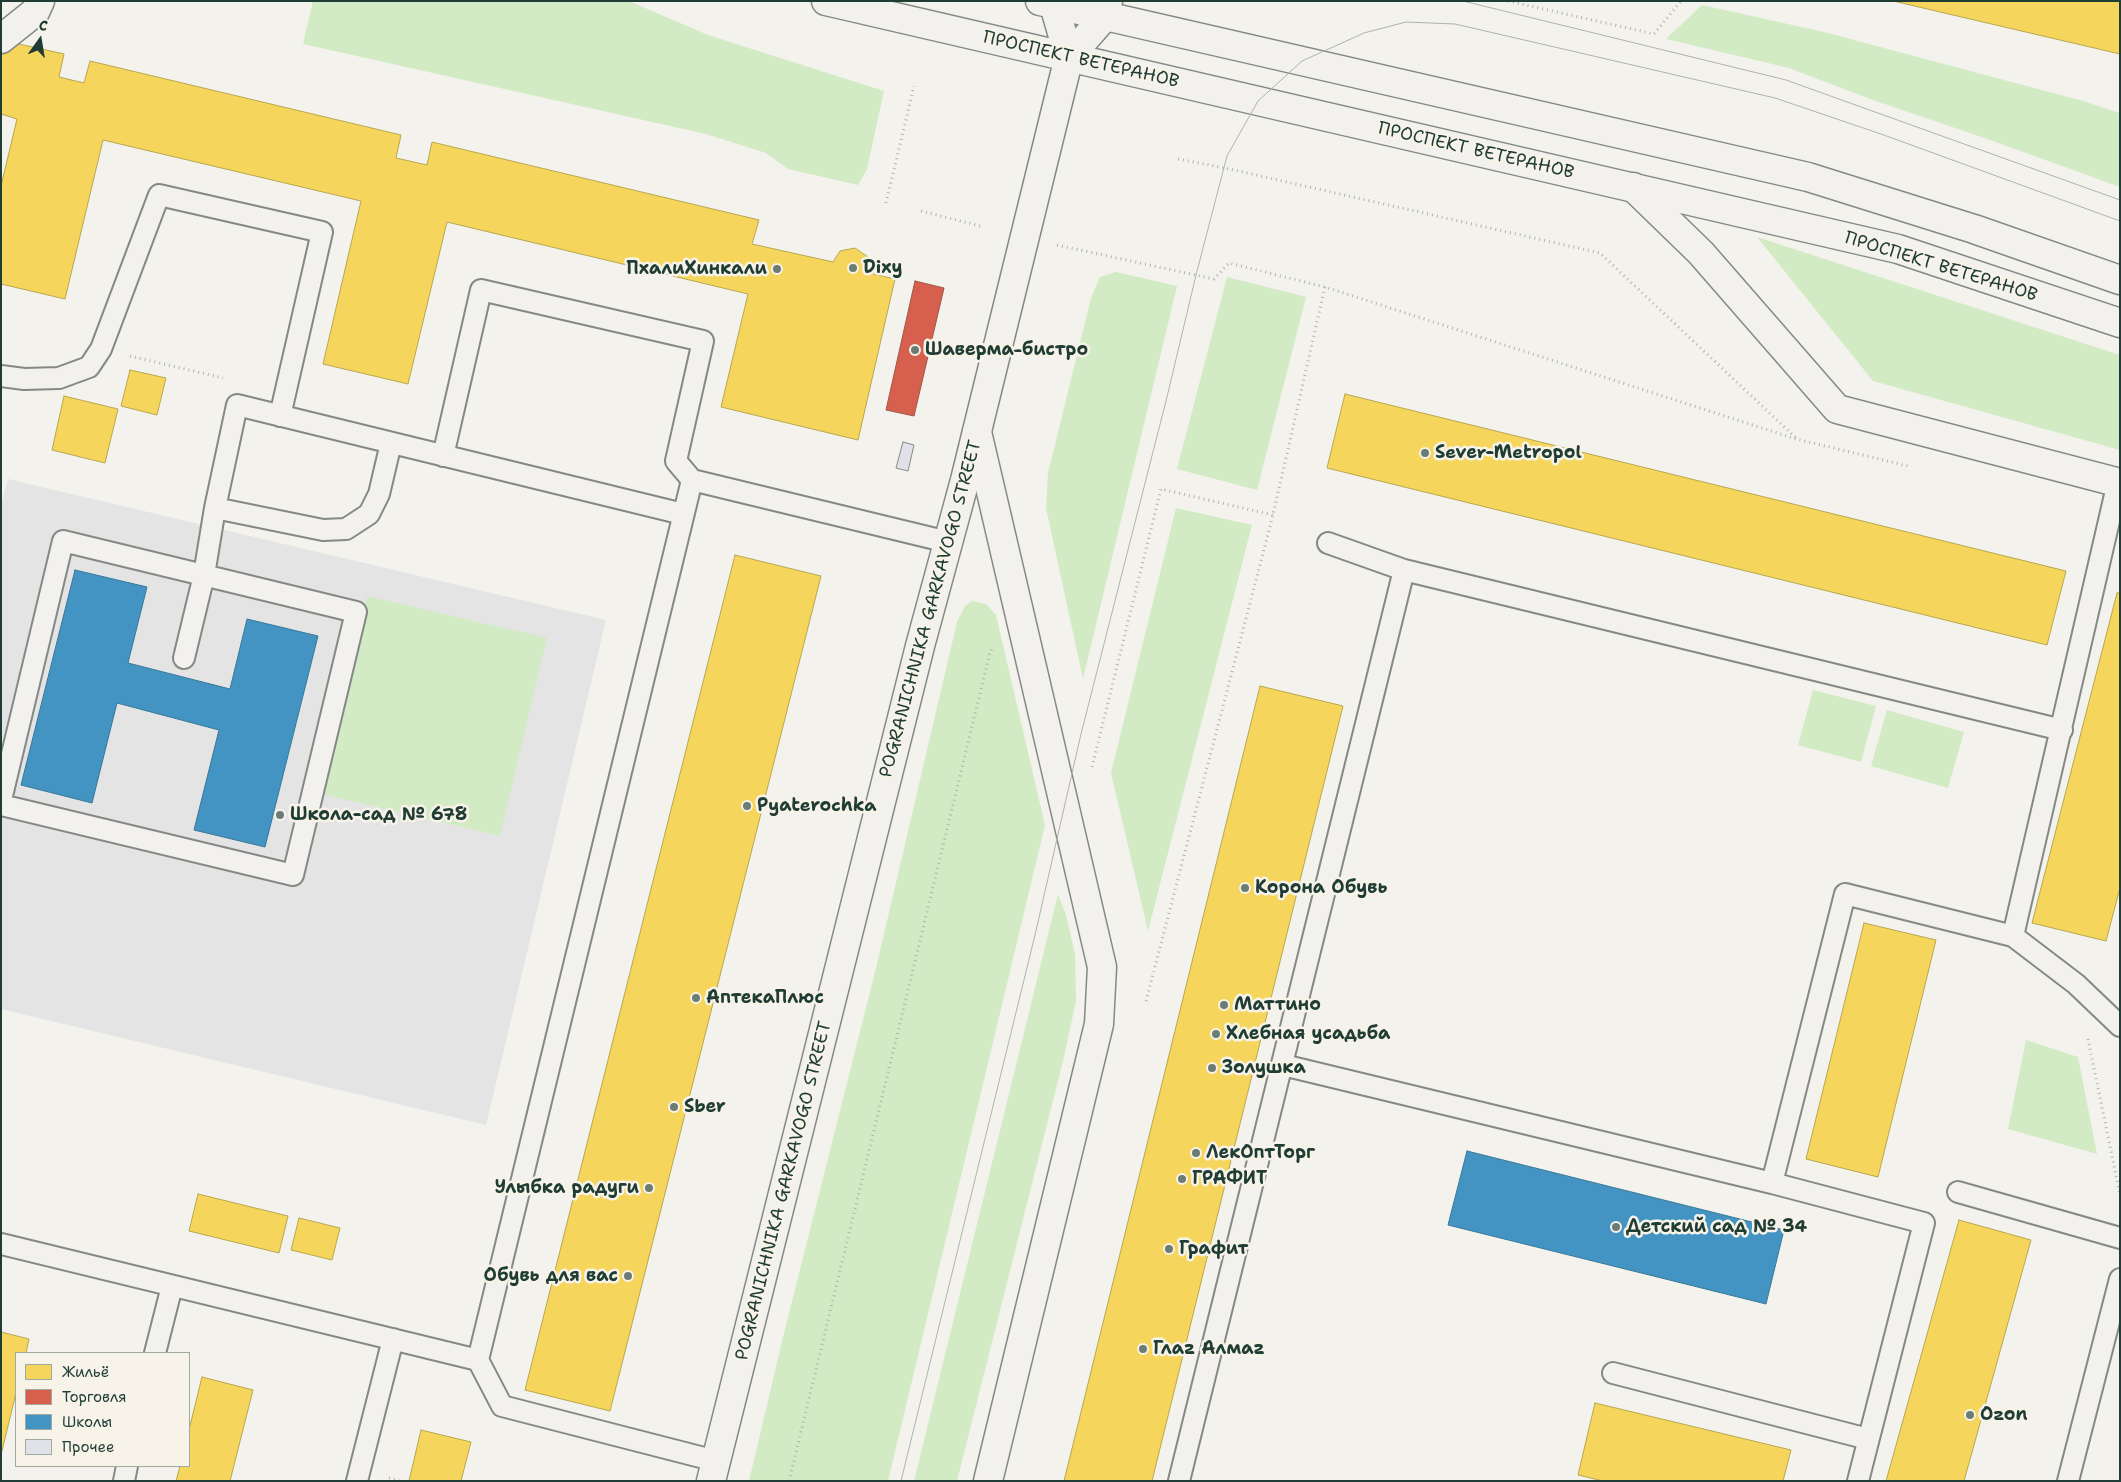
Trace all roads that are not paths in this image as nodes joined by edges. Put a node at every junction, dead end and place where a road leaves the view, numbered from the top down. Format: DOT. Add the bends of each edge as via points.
graph roads {
  1 [pos="40,1"];
  2 [pos="826,1"];
  3 [pos="1050,2"];
  4 [pos="1106,9"];
  5 [pos="1,39"];
  6 [pos="1068,57"];
  7 [pos="1633,187"];
  8 [pos="2120,280"];
  9 [pos="2120,323"];
  10 [pos="1,376"];
  11 [pos="280,416"];
  12 [pos="977,432"];
  13 [pos="391,443"];
  14 [pos="443,456"];
  15 [pos="692,480"];
  16 [pos="2119,482"];
  17 [pos="215,508"];
  18 [pos="683,514"];
  19 [pos="948,542"];
  20 [pos="1328,543"];
  21 [pos="1404,570"];
  22 [pos="204,575"];
  23 [pos="184,658"];
  24 [pos="2062,730"];
  25 [pos="1,800"];
  26 [pos="1,805"];
  27 [pos="2013,936"];
  28 [pos="2120,1026"];
  29 [pos="1283,1064"];
  30 [pos="1772,1183"];
  31 [pos="1958,1192"];
  32 [pos="2120,1238"];
  33 [pos="1,1244"];
  34 [pos="2120,1279"];
  35 [pos="172,1286"];
  36 [pos="393,1339"];
  37 [pos="155,1352"];
  38 [pos="478,1360"];
  39 [pos="1613,1373"];
  40 [pos="1868,1439"];
  41 [pos="128,1467"];
  42 [pos="714,1471"];
  43 [pos="124,1481"];
  44 [pos="357,1481"];
  45 [pos="988,1481"];
  46 [pos="1179,1481"];
  47 [pos="1858,1481"];
  48 [pos="2068,1481"];
  1 -- 5 [label="street" via="36,12"];
  2 -- 6 [label="street, ПРОСПЕКТ ВЕТЕРАНОВ"];
  3 -- 4 [label="street"];
  3 -- 6 [label="street"];
  4 -- 6 [label="street"];
  4 -- 8 [label="street" via="1808,177 1974,229"];
  6 -- 7 [label="street, ПРОСПЕКТ ВЕТЕРАНОВ"];
  6 -- 12 [label="street, POGRANICHNIKA GARKAVOGO STREET"];
  7 -- 9 [label="street, ПРОСПЕКТ ВЕТЕРАНОВ" via="1898,249"];
  7 -- 16 [label="street" via="1701,253 1837,409"];
  10 -- 11 [label="lane" via="59,378 89,367 102,349 159,195 322,232"];
  11 -- 13 [label="lane"];
  11 -- 17 [label="lane" via="237,406"];
  12 -- 19 [label="street, POGRANICHNIKA GARKAVOGO STREET"];
  12 -- 45 [label="street" via="1102,968 1099,1024"];
  13 -- 14 [label="lane"];
  13 -- 17 [label="lane" via="379,494 369,514 346,529 323,530"];
  14 -- 15 [label="lane" via="481,290 703,341 676,461"];
  14 -- 18 [label="lane"];
  15 -- 18 [label="lane"];
  15 -- 19 [label="lane"];
  16 -- 24 [label="lane"];
  17 -- 22 [label="lane"];
  18 -- 38 [label="lane"];
  19 -- 42 [label="street, POGRANICHNIKA GARKAVOGO STREET"];
  20 -- 21 [label="lane"];
  21 -- 24 [label="lane"];
  21 -- 29 [label="lane"];
  22 -- 23 [label="lane"];
  22 -- 25 [label="lane" via="63,542"];
  22 -- 26 [label="lane" via="356,612 293,875"];
  24 -- 27 [label="lane"];
  27 -- 28 [label="lane" via="2076,984"];
  27 -- 30 [label="lane" via="1845,894"];
  29 -- 30 [label="lane"];
  29 -- 46 [label="lane"];
  30 -- 40 [label="lane" via="1924,1223"];
  31 -- 32 [label="lane"];
  33 -- 35 [label="lane"];
  34 -- 48 [label="lane"];
  35 -- 36 [label="lane"];
  35 -- 37 [label="lane"];
  36 -- 38 [label="lane"];
  36 -- 44 [label="lane"];
  38 -- 42 [label="lane" via="502,1406"];
  39 -- 40 [label="lane"];
  40 -- 47 [label="lane"];
  41 -- 43 [label="lane"];
}
